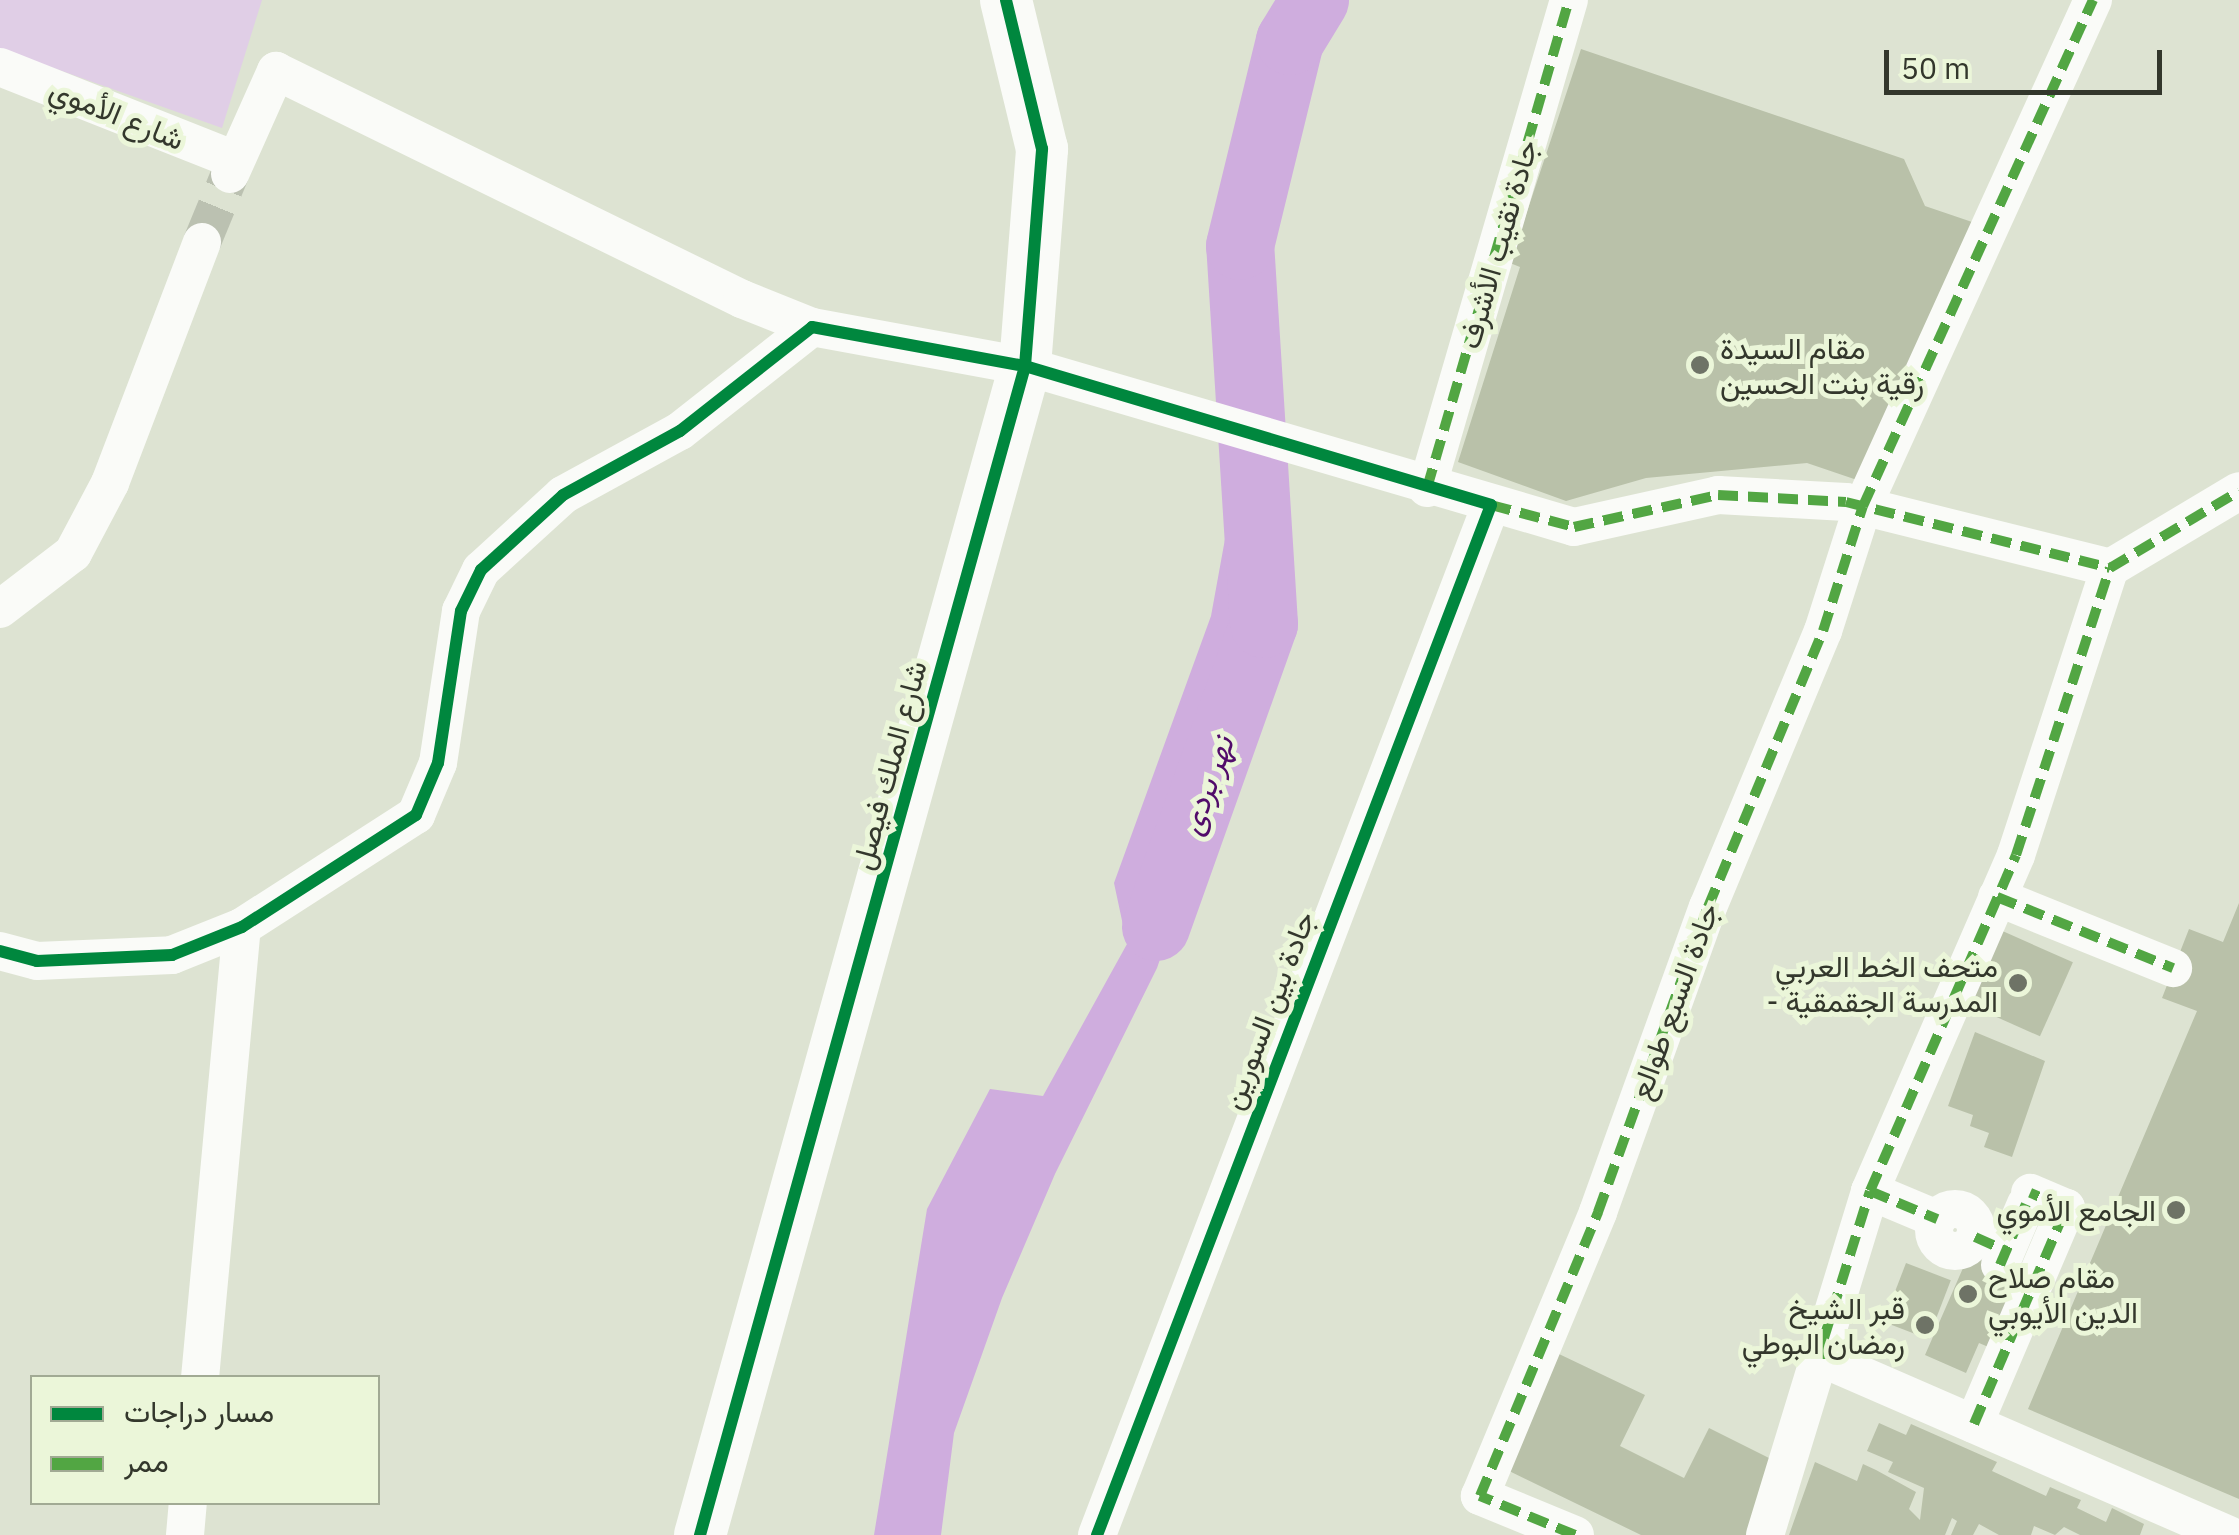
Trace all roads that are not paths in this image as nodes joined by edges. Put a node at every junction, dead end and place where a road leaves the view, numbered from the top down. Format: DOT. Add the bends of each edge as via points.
graph roads {
  1 [pos="1569,0"];
  2 [pos="2093,0"];
  3 [pos="1014,7"];
  4 [pos="0,67"];
  5 [pos="202,242"];
  6 [pos="812,327"];
  7 [pos="1025,366"];
  8 [pos="1427,488"];
  9 [pos="2239,491"];
  10 [pos="1491,505"];
  11 [pos="1863,506"];
  12 [pos="2110,568"];
  13 [pos="0,609"];
  14 [pos="1997,897"];
  15 [pos="242,927"];
  16 [pos="0,952"];
  17 [pos="2173,968"];
  18 [pos="1870,1191"];
  19 [pos="1824,1359"];
  20 [pos="200,1375"];
  21 [pos="1974,1424"];
  22 [pos="188,1505"];
  23 [pos="185,1535"];
  24 [pos="700,1535"];
  25 [pos="1097,1535"];
  26 [pos="1575,1535"];
  27 [pos="1765,1535"];
  28 [pos="2228,1535"];
  1 -- 8 [label="street, جادة نقيب الأشرف"];
  2 -- 11 [label="street, جادة السبع طوالع"];
  3 -- 7 [label="street, شارع الملك فيصل" via="1042,149"];
  4 -- 6 [label="street, شارع الأموي" via="232,167 276,71"];
  5 -- 13 [label="street" via="110,483 73,554"];
  6 -- 7 [label="street"];
  6 -- 15 [label="street" via="680,431 563,495 481,570 461,611 438,763 416,816"];
  7 -- 8 [label="street"];
  7 -- 24 [label="street, شارع الملك فيصل"];
  8 -- 10 [label="street"];
  9 -- 12 [label="street"];
  10 -- 11 [label="street" via="1574,527 1718,495"];
  10 -- 25 [label="street, جادة بين السورين"];
  11 -- 12 [label="street"];
  11 -- 26 [label="street, جادة السبع طوالع" via="1823,631 1708,907 1598,1212 1480,1496"];
  12 -- 14 [label="street"];
  14 -- 17 [label="street"];
  14 -- 18 [label="street"];
  15 -- 16 [label="street" via="172,955 38,961"];
  15 -- 20 [label="street"];
  18 -- 19 [label="street" via="1823,1341"];
  18 -- 21 [label="street" via="1936,1219 1936,1239 1959,1250 1994,1251 2028,1199 2066,1208"];
  19 -- 21 [label="street"];
  19 -- 27 [label="street"];
  21 -- 28 [label="street"];
  22 -- 23 [label="street"];
}
